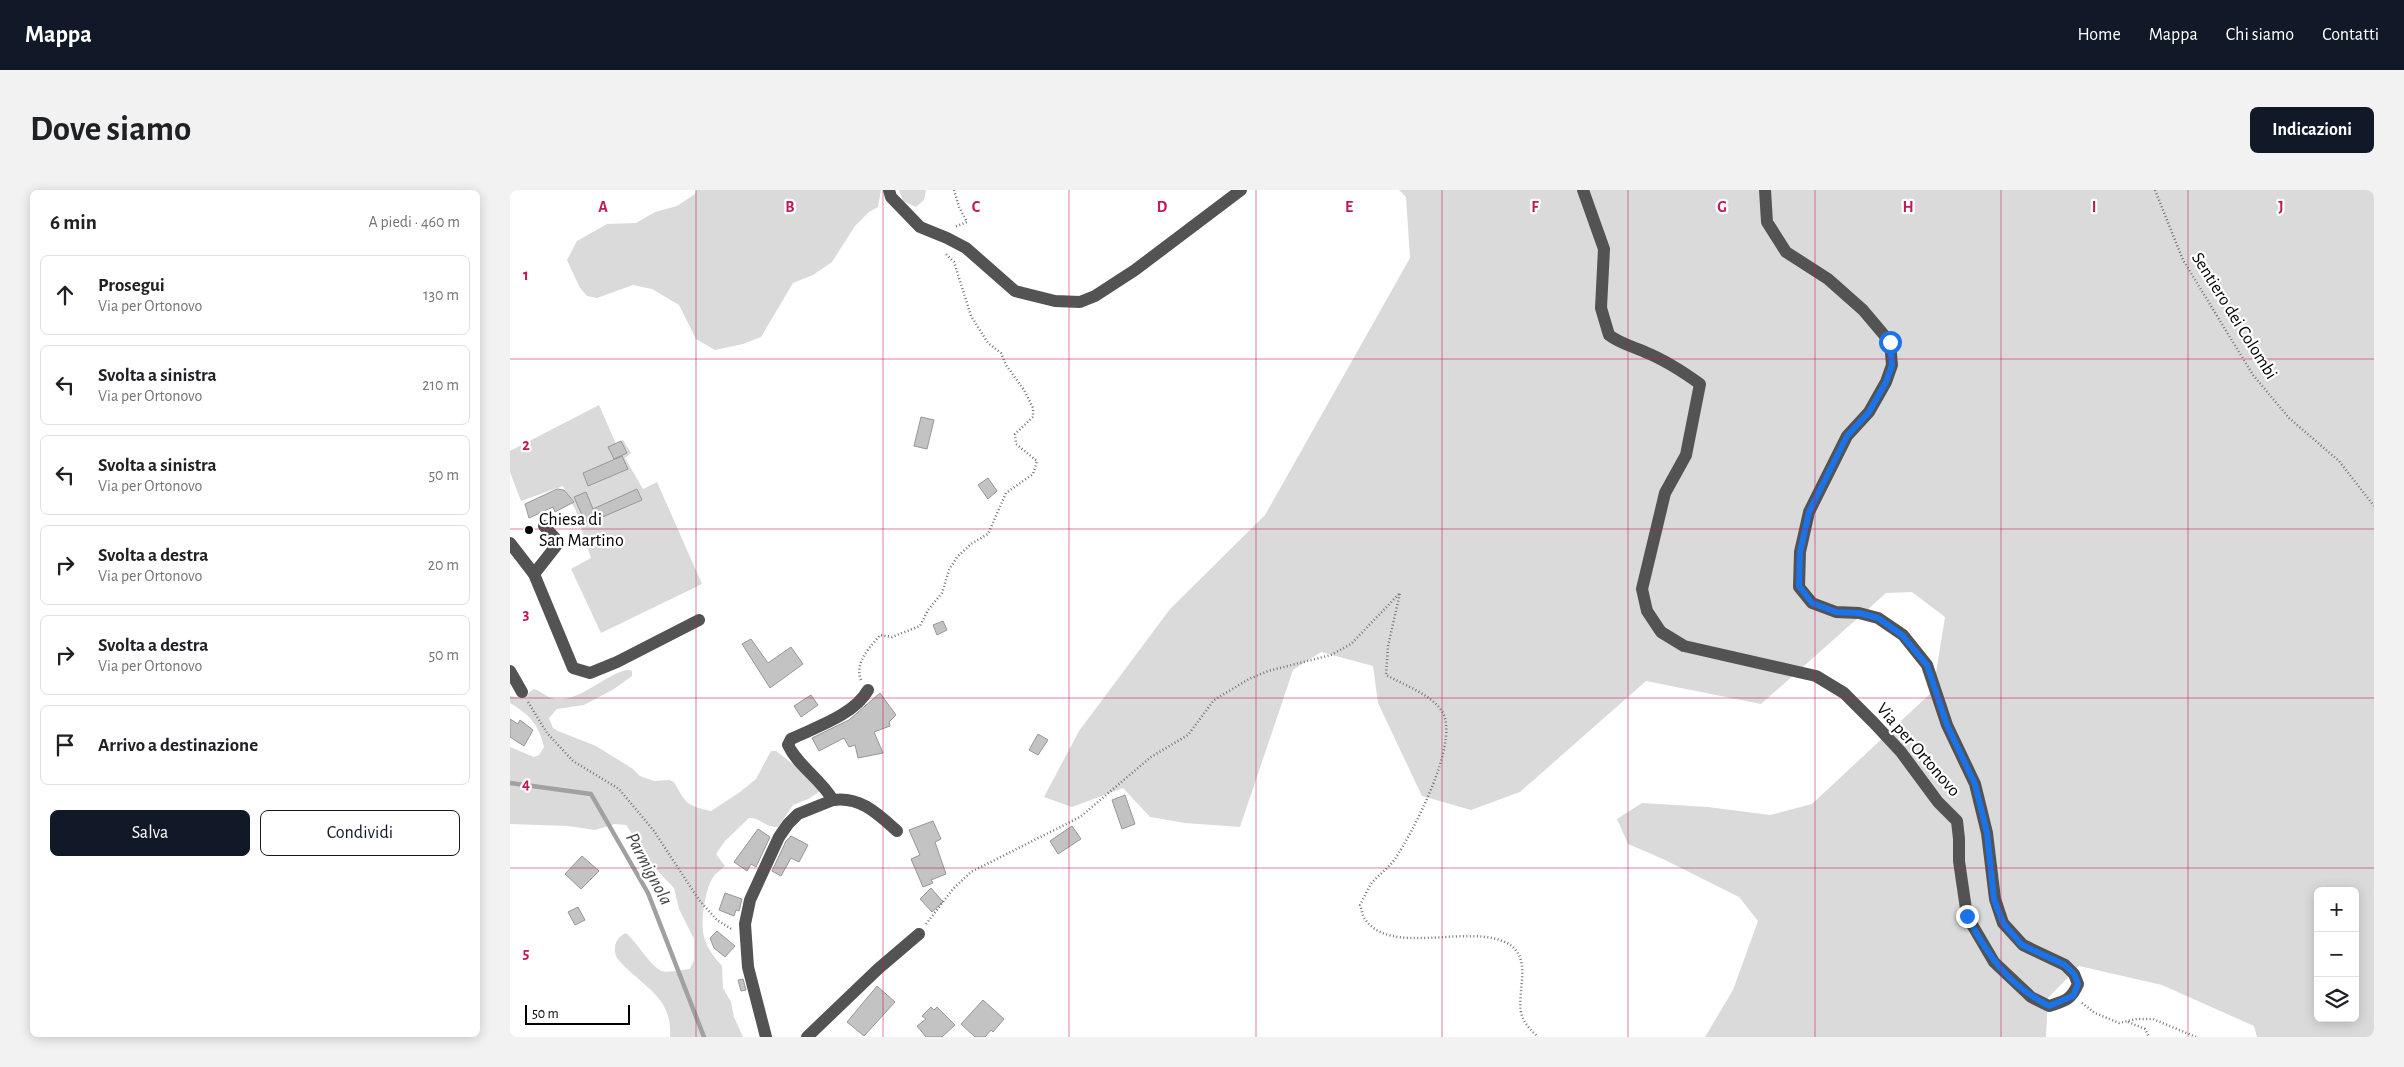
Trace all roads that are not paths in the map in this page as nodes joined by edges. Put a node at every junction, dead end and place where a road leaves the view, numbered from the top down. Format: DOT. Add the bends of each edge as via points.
graph roads {
  1 [pos="890,190"];
  2 [pos="1241,190"];
  3 [pos="1583,190"];
  4 [pos="1764,190"];
  5 [pos="544,526"];
  6 [pos="510,543"];
  7 [pos="534,574"];
  8 [pos="700,620"];
  9 [pos="510,671"];
  10 [pos="868,690"];
  11 [pos="522,692"];
  12 [pos="833,800"];
  13 [pos="897,831"];
  14 [pos="919,934"];
  15 [pos="766,1037"];
  16 [pos="807,1037"];
  1 -- 2 [label="street" via="892,197 920,227 966,248 1015,291 1055,301 1080,302 1135,270"];
  3 -- 4 [label="street, Via per Ortonovo" via="1604,249 1602,308 1609,336 1676,367 1700,384 1686,455 1665,493 1642,589 1646,611 1661,632 1684,646 1816,676 1844,693 1901,752 1957,822 1967,916 1994,962 2031,997 2049,1006 2073,996 2078,984 2065,965 2022,945 2003,923 1994,899 1987,833 1975,784 1947,725 1927,665 1902,635 1878,618 1836,612 1812,603 1799,586 1800,552 1809,512 1847,436 1869,412 1886,382 1892,365 1890,342 1864,310 1828,279 1786,252 1768,222"];
  5 -- 7 [label="street" via="556,539 556,546"];
  6 -- 7 [label="street"];
  7 -- 8 [label="street" via="574,668 581,671 590,673 617,662"];
  9 -- 11 [label="street"];
  10 -- 12 [label="street" via="864,698 843,714 791,739 788,745 793,756 824,785"];
  12 -- 13 [label="street" via="845,798 873,809"];
  12 -- 15 [label="street" via="798,814 779,837 750,900 745,924 748,967"];
  14 -- 16 [label="street"];
}
